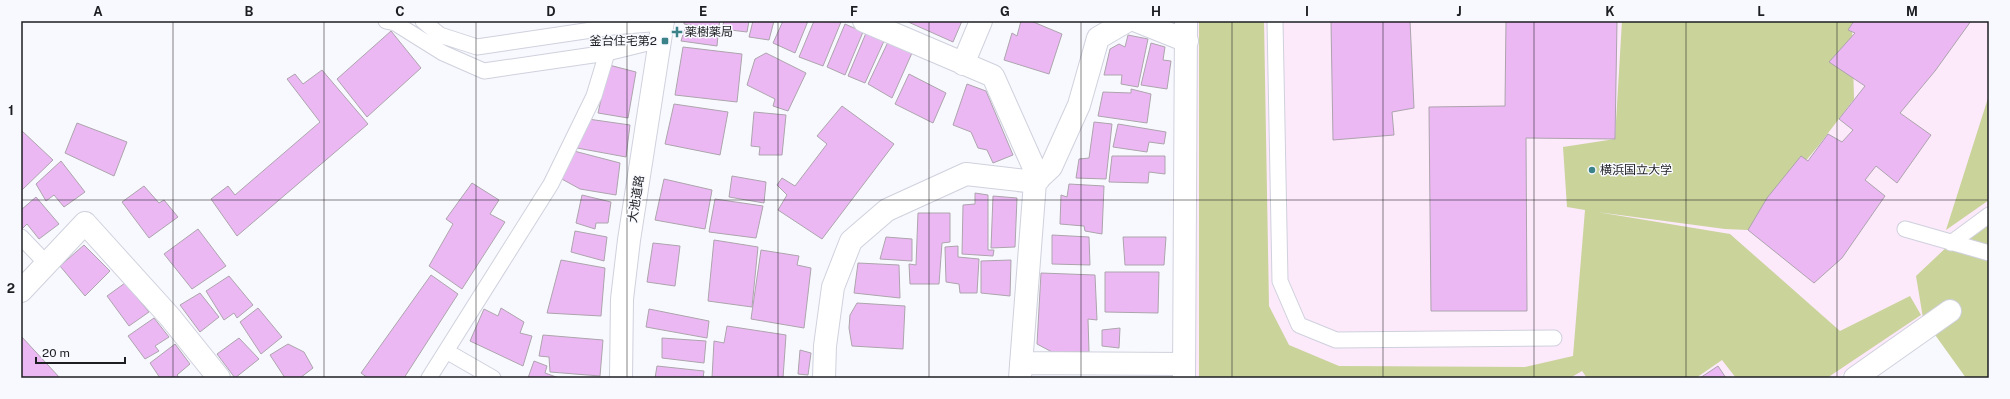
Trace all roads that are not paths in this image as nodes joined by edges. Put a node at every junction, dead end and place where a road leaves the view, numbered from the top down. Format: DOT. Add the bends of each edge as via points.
graph roads {
  1 [pos="386,21"];
  2 [pos="423,21"];
  3 [pos="864,21"];
  4 [pos="981,21"];
  5 [pos="1127,21"];
  6 [pos="1137,21"];
  7 [pos="1275,21"];
  8 [pos="662,28"];
  9 [pos="1187,31"];
  10 [pos="608,53"];
  11 [pos="963,64"];
  12 [pos="1037,181"];
  13 [pos="1989,215"];
  14 [pos="1905,229"];
  15 [pos="21,237"];
  16 [pos="1951,242"];
  17 [pos="1989,253"];
  18 [pos="47,264"];
  19 [pos="21,290"];
  20 [pos="1950,311"];
  21 [pos="1554,338"];
  22 [pos="446,351"];
  23 [pos="1021,371"];
  24 [pos="1184,371"];
  25 [pos="219,378"];
  26 [pos="429,378"];
  27 [pos="493,378"];
  28 [pos="622,378"];
  29 [pos="824,378"];
  30 [pos="1855,378"];
  1 -- 10 [label="lane" via="395,23 442,53 484,71"];
  2 -- 8 [label="lane" via="440,35 477,47 612,27"];
  3 -- 11 [label="street"];
  4 -- 11 [label="street"];
  5 -- 12 [label="street" via="1098,38 1079,105 1051,167"];
  6 -- 9 [label="street"];
  7 -- 21 [label="lane" via="1280,281 1299,325 1336,340"];
  8 -- 10 [label="lane"];
  8 -- 28 [label="street, 大池道路" via="622,299"];
  9 -- 24 [label="street"];
  10 -- 22 [label="lane" via="594,96 551,184"];
  11 -- 12 [label="street" via="993,76"];
  12 -- 23 [label="street"];
  12 -- 29 [label="street" via="966,174 887,210 851,241 833,287 825,346"];
  13 -- 16 [label="lane"];
  14 -- 16 [label="lane"];
  15 -- 18 [label="lane"];
  16 -- 17 [label="lane"];
  18 -- 19 [label="street"];
  18 -- 25 [label="street" via="85,223 170,317"];
  20 -- 30 [label="street"];
  22 -- 26 [label="lane"];
  22 -- 27 [label="lane"];
  23 -- 24 [label="street"];
}
